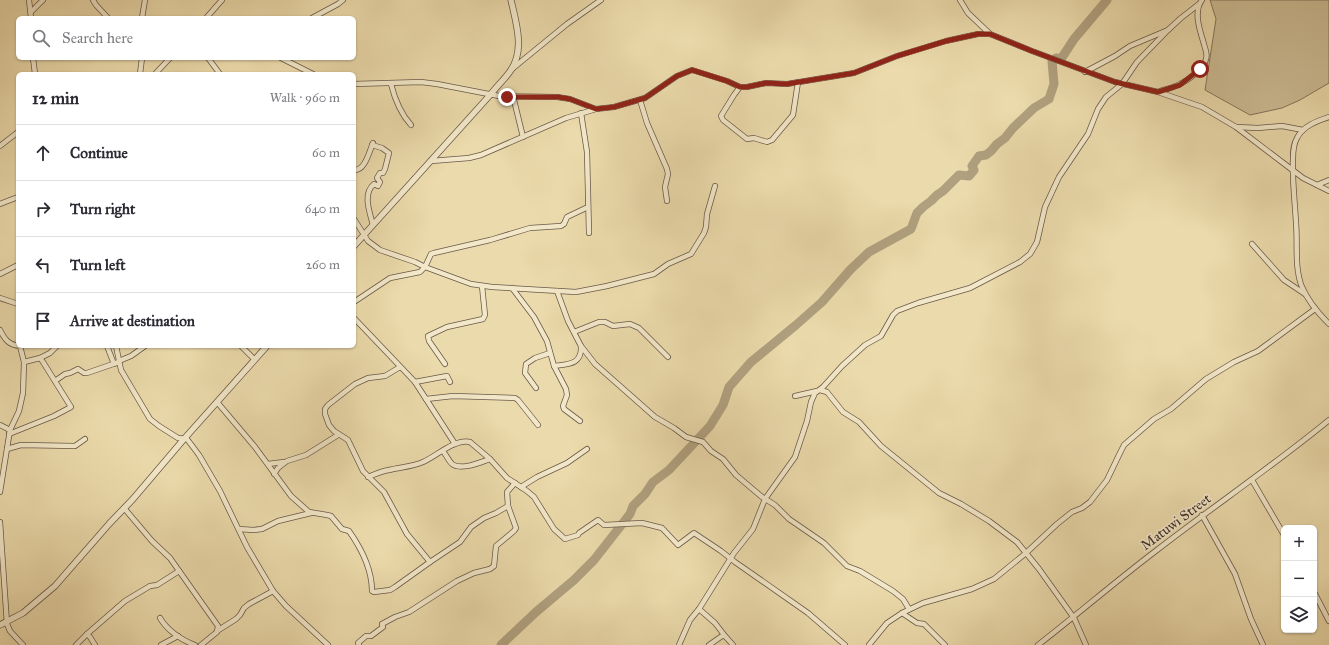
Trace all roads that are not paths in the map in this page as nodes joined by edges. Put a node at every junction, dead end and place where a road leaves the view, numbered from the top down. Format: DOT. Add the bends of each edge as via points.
graph roads {
  1 [pos="29,0"];
  2 [pos="43,0"];
  3 [pos="94,0"];
  4 [pos="145,0"];
  5 [pos="222,0"];
  6 [pos="342,0"];
  7 [pos="511,0"];
  8 [pos="601,0"];
  9 [pos="960,0"];
  10 [pos="1200,2"];
  11 [pos="31,12"];
  12 [pos="31,16"];
  13 [pos="106,16"];
  14 [pos="142,16"];
  15 [pos="207,16"];
  16 [pos="316,16"];
  17 [pos="1168,30"];
  18 [pos="990,34"];
  19 [pos="32,60"];
  20 [pos="142,60"];
  21 [pos="168,60"];
  22 [pos="210,60"];
  23 [pos="285,60"];
  24 [pos="511,70"];
  25 [pos="36,72"];
  26 [pos="140,72"];
  27 [pos="157,72"];
  28 [pos="218,72"];
  29 [pos="309,72"];
  30 [pos="1085,72"];
  31 [pos="798,82"];
  32 [pos="356,84"];
  33 [pos="391,84"];
  34 [pos="1122,84"];
  35 [pos="740,87"];
  36 [pos="1158,92"];
  37 [pos="491,94"];
  38 [pos="512,96"];
  39 [pos="640,100"];
  40 [pos="596,109"];
  41 [pos="581,113"];
  42 [pos="1329,117"];
  43 [pos="411,125"];
  44 [pos="1236,127"];
  45 [pos="1303,130"];
  46 [pos="16,134"];
  47 [pos="523,137"];
  48 [pos="0,146"];
  49 [pos="431,162"];
  50 [pos="356,170"];
  51 [pos="1294,170"];
  52 [pos="1329,180"];
  53 [pos="1317,185"];
  54 [pos="715,186"];
  55 [pos="1329,191"];
  56 [pos="16,198"];
  57 [pos="667,200"];
  58 [pos="0,204"];
  59 [pos="588,207"];
  60 [pos="356,222"];
  61 [pos="374,225"];
  62 [pos="589,233"];
  63 [pos="364,235"];
  64 [pos="356,244"];
  65 [pos="1252,244"];
  66 [pos="16,266"];
  67 [pos="425,267"];
  68 [pos="0,274"];
  69 [pos="482,286"];
  70 [pos="512,288"];
  71 [pos="557,291"];
  72 [pos="1307,295"];
  73 [pos="0,298"];
  74 [pos="356,301"];
  75 [pos="16,303"];
  76 [pos="1315,309"];
  77 [pos="356,320"];
  78 [pos="1329,324"];
  79 [pos="574,332"];
  80 [pos="1,334"];
  81 [pos="16,346"];
  82 [pos="581,346"];
  83 [pos="20,348"];
  84 [pos="55,348"];
  85 [pos="108,348"];
  86 [pos="116,348"];
  87 [pos="142,348"];
  88 [pos="244,348"];
  89 [pos="265,348"];
  90 [pos="550,353"];
  91 [pos="668,357"];
  92 [pos="40,358"];
  93 [pos="254,360"];
  94 [pos="24,362"];
  95 [pos="117,362"];
  96 [pos="445,364"];
  97 [pos="554,366"];
  98 [pos="400,367"];
  99 [pos="55,381"];
  100 [pos="414,382"];
  101 [pos="450,382"];
  102 [pos="536,388"];
  103 [pos="819,391"];
  104 [pos="796,396"];
  105 [pos="426,399"];
  106 [pos="217,402"];
  107 [pos="1329,420"];
  108 [pos="580,421"];
  109 [pos="538,424"];
  110 [pos="0,425"];
  111 [pos="9,432"];
  112 [pos="338,435"];
  113 [pos="86,439"];
  114 [pos="184,439"];
  115 [pos="455,444"];
  116 [pos="7,449"];
  117 [pos="587,449"];
  118 [pos="443,451"];
  119 [pos="6,455"];
  120 [pos="0,456"];
  121 [pos="490,459"];
  122 [pos="287,461"];
  123 [pos="268,464"];
  124 [pos="274,474"];
  125 [pos="368,477"];
  126 [pos="1252,480"];
  127 [pos="515,483"];
  128 [pos="521,487"];
  129 [pos="0,490"];
  130 [pos="765,499"];
  131 [pos="508,506"];
  132 [pos="124,508"];
  133 [pos="313,513"];
  134 [pos="1202,515"];
  135 [pos="0,522"];
  136 [pos="239,529"];
  137 [pos="1281,530"];
  138 [pos="1026,553"];
  139 [pos="731,558"];
  140 [pos="430,562"];
  141 [pos="178,571"];
  142 [pos="273,591"];
  143 [pos="1317,597"];
  144 [pos="699,609"];
  145 [pos="909,609"];
  146 [pos="902,613"];
  147 [pos="160,618"];
  148 [pos="1074,618"];
  149 [pos="1329,621"];
  150 [pos="6,622"];
  151 [pos="0,625"];
  152 [pos="217,632"];
  153 [pos="86,634"];
  154 [pos="178,636"];
  155 [pos="725,636"];
  156 [pos="23,645"];
  157 [pos="76,645"];
  158 [pos="94,645"];
  159 [pos="161,645"];
  160 [pos="195,645"];
  161 [pos="201,645"];
  162 [pos="328,645"];
  163 [pos="359,645"];
  164 [pos="679,645"];
  165 [pos="709,645"];
  166 [pos="733,645"];
  167 [pos="844,645"];
  168 [pos="869,645"];
  169 [pos="945,645"];
  170 [pos="1038,645"];
  171 [pos="1086,645"];
  172 [pos="1263,645"];
  1 -- 11 [label="street"];
  2 -- 11 [label="street"];
  3 -- 13 [label="street"];
  4 -- 14 [label="street"];
  5 -- 15 [label="street"];
  6 -- 16 [label="street"];
  7 -- 24 [label="street" via="518,41 517,55"];
  8 -- 24 [label="street"];
  9 -- 18 [label="street" via="972,18"];
  10 -- 17 [label="street"];
  10 -- 36 [label="street" via="1198,21 1206,53 1204,64 1180,85"];
  11 -- 12 [label="street"];
  17 -- 30 [label="street" via="1130,46"];
  17 -- 34 [label="street" via="1137,62"];
  18 -- 30 [label="street"];
  18 -- 31 [label="street" via="978,34 938,44 897,56 854,73"];
  19 -- 25 [label="street"];
  20 -- 26 [label="street"];
  21 -- 27 [label="street"];
  22 -- 28 [label="street"];
  23 -- 29 [label="street"];
  24 -- 37 [label="street"];
  30 -- 34 [label="street"];
  31 -- 35 [label="street"];
  31 -- 35 [label="street" via="793,115 772,140 767,142 754,138 747,139 721,116"];
  32 -- 33 [label="street"];
  33 -- 37 [label="street" via="421,82"];
  33 -- 43 [label="street" via="403,117"];
  34 -- 36 [label="street"];
  34 -- 103 [label="street" via="1106,97 1088,134 1059,177 1045,207 1037,242 1030,254 1020,262 970,288 897,311 881,336 842,366"];
  35 -- 39 [label="street" via="692,70 677,76"];
  36 -- 44 [label="street" via="1202,107"];
  37 -- 38 [label="street"];
  37 -- 49 [label="street"];
  38 -- 40 [label="street" via="558,97"];
  38 -- 47 [label="street"];
  39 -- 40 [label="street"];
  39 -- 57 [label="street" via="647,123 668,168 664,187"];
  40 -- 41 [label="street"];
  41 -- 47 [label="street"];
  41 -- 59 [label="street" via="587,152"];
  42 -- 45 [label="street"];
  44 -- 45 [label="street" via="1282,126"];
  44 -- 51 [label="street"];
  45 -- 51 [label="street" via="1294,148"];
  46 -- 48 [label="street"];
  47 -- 49 [label="street" via="481,155"];
  49 -- 61 [label="street"];
  50 -- 61 [label="street" via="362,168 373,144 389,153 385,169 377,178 380,182 378,186 372,186 368,197"];
  51 -- 53 [label="street"];
  51 -- 72 [label="street" via="1298,274"];
  52 -- 53 [label="street"];
  53 -- 55 [label="street"];
  54 -- 71 [label="street" via="706,214 704,233 691,254 668,264 654,274 580,291"];
  56 -- 58 [label="street"];
  59 -- 62 [label="street"];
  59 -- 67 [label="street" via="567,217 561,226 530,228 431,254"];
  60 -- 63 [label="street"];
  61 -- 63 [label="street"];
  63 -- 64 [label="street"];
  63 -- 67 [label="street" via="380,250"];
  65 -- 72 [label="street" via="1284,280"];
  66 -- 68 [label="street"];
  67 -- 69 [label="street"];
  67 -- 74 [label="street" via="420,272 390,278"];
  69 -- 70 [label="street"];
  69 -- 96 [label="street" via="485,315 483,319 444,328 428,336"];
  70 -- 71 [label="street"];
  70 -- 90 [label="street" via="544,333"];
  71 -- 79 [label="street"];
  72 -- 76 [label="street"];
  73 -- 75 [label="street"];
  76 -- 78 [label="street"];
  76 -- 138 [label="street" via="1258,351 1206,379 1171,409 1154,419 1124,445 1107,480 1090,502 1072,512"];
  77 -- 98 [label="street"];
  79 -- 82 [label="street"];
  79 -- 91 [label="street" via="599,322 613,326 630,324 639,328"];
  80 -- 81 [label="street" via="10,344"];
  82 -- 97 [label="street" via="580,356 573,363"];
  82 -- 130 [label="street" via="595,364 655,417 686,437 703,442"];
  83 -- 94 [label="street"];
  84 -- 92 [label="street"];
  85 -- 95 [label="street"];
  86 -- 95 [label="street"];
  87 -- 95 [label="street"];
  88 -- 93 [label="street"];
  89 -- 93 [label="street"];
  90 -- 97 [label="street"];
  90 -- 102 [label="street" via="526,364 525,373"];
  92 -- 94 [label="street"];
  92 -- 99 [label="street"];
  93 -- 106 [label="street"];
  94 -- 111 [label="street" via="23,393"];
  95 -- 99 [label="street" via="84,374 78,369"];
  95 -- 114 [label="street" via="150,419 178,438"];
  97 -- 108 [label="street" via="566,389 564,409"];
  98 -- 100 [label="street"];
  98 -- 112 [label="street" via="385,376 368,378 355,384 328,405 325,409 326,419"];
  99 -- 111 [label="street" via="71,407"];
  100 -- 101 [label="street" via="447,376"];
  100 -- 105 [label="street"];
  103 -- 104 [label="street"];
  103 -- 130 [label="street" via="812,398 795,457"];
  103 -- 138 [label="street" via="826,392 843,412 859,422 881,446 939,493 989,521 1017,542"];
  105 -- 109 [label="street" via="453,396 515,398"];
  105 -- 115 [label="street"];
  106 -- 114 [label="street"];
  106 -- 123 [label="street"];
  107 -- 126 [label="street, Matuwi Street"];
  110 -- 111 [label="street"];
  111 -- 116 [label="street"];
  112 -- 122 [label="street" via="306,455"];
  112 -- 125 [label="street" via="348,440"];
  113 -- 116 [label="street" via="75,446 21,445"];
  114 -- 132 [label="street"];
  114 -- 136 [label="street" via="199,455"];
  115 -- 118 [label="street"];
  115 -- 121 [label="street" via="470,442"];
  116 -- 119 [label="street"];
  117 -- 128 [label="street" via="567,463"];
  118 -- 121 [label="street" via="456,466 467,466"];
  118 -- 125 [label="street" via="422,463"];
  119 -- 120 [label="street"];
  119 -- 129 [label="street"];
  121 -- 127 [label="street"];
  122 -- 123 [label="street"];
  122 -- 124 [label="street"];
  123 -- 124 [label="street"];
  124 -- 133 [label="street" via="291,496"];
  125 -- 140 [label="street" via="384,492 407,534"];
  126 -- 134 [label="street, Matuwi Street"];
  126 -- 137 [label="street"];
  127 -- 128 [label="street"];
  127 -- 131 [label="street" via="507,492"];
  128 -- 139 [label="street" via="534,497 554,529 565,539 578,535 598,520 604,524 642,523 662,528 678,545 694,533"];
  130 -- 139 [label="street" via="753,529"];
  130 -- 145 [label="street" via="824,543 849,568 860,571 898,595"];
  131 -- 140 [label="street" via="478,522 466,531 460,542"];
  131 -- 163 [label="street" via="516,528 496,546 494,566 457,581 409,612 382,624 383,627 371,636 366,636 358,643"];
  132 -- 141 [label="street" via="170,558"];
  132 -- 150 [label="street" via="55,586 23,613"];
  133 -- 136 [label="street" via="278,521 257,530"];
  133 -- 140 [label="street" via="331,516 342,529 349,531 362,552 374,592 390,590"];
  134 -- 148 [label="street, Matuwi Street"];
  134 -- 172 [label="street" via="1235,574"];
  135 -- 150 [label="street"];
  136 -- 142 [label="street"];
  138 -- 145 [label="street" via="988,582"];
  138 -- 148 [label="street"];
  139 -- 144 [label="street"];
  139 -- 167 [label="street" via="808,613"];
  141 -- 152 [label="street" via="218,626"];
  141 -- 153 [label="street" via="125,601"];
  142 -- 152 [label="street" via="249,604 236,619"];
  142 -- 162 [label="street"];
  143 -- 149 [label="street"];
  144 -- 155 [label="street" via="716,623"];
  144 -- 164 [label="street" via="690,620"];
  145 -- 146 [label="street"];
  146 -- 168 [label="street" via="887,622"];
  146 -- 169 [label="street" via="917,623 924,624"];
  147 -- 154 [label="street" via="164,625"];
  148 -- 170 [label="street, Matuwi Street"];
  148 -- 171 [label="street"];
  150 -- 151 [label="street"];
  150 -- 156 [label="street" via="10,631"];
  152 -- 161 [label="street"];
  153 -- 157 [label="street"];
  153 -- 158 [label="street"];
  154 -- 159 [label="street"];
  154 -- 160 [label="street"];
  155 -- 165 [label="street" via="720,636"];
  155 -- 166 [label="street"];
}
